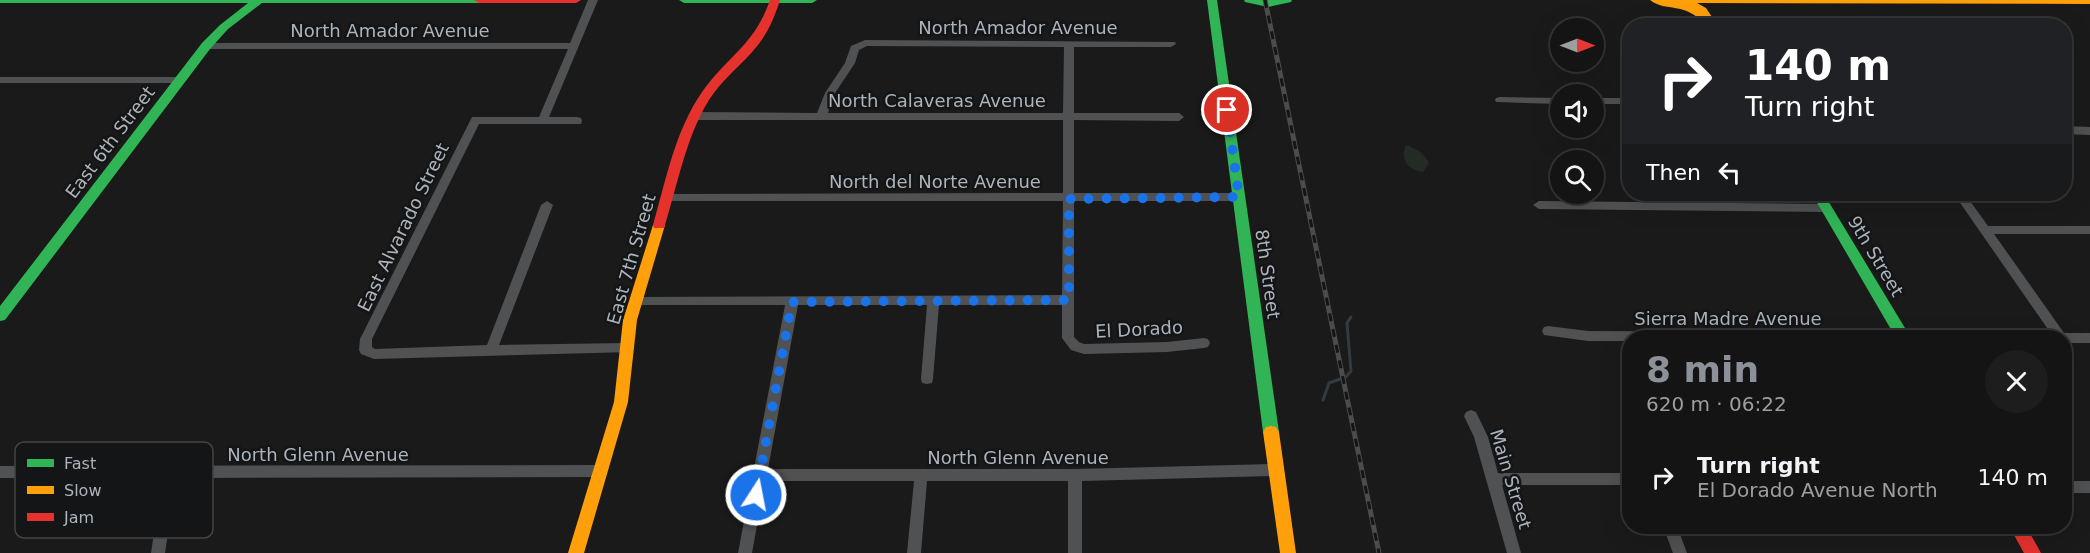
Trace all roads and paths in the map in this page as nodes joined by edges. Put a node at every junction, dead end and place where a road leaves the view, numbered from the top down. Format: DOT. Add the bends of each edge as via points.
graph roads {
  1 [pos="0,0"];
  2 [pos="259,0"];
  3 [pos="576,0"];
  4 [pos="593,0"];
  5 [pos="684,0"];
  6 [pos="775,0"];
  7 [pos="812,0"];
  8 [pos="1212,0"];
  9 [pos="1249,0"];
  10 [pos="1287,0"];
  11 [pos="1656,0"];
  12 [pos="1682,0"];
  13 [pos="1723,0"];
  14 [pos="1766,0"];
  15 [pos="1882,0"];
  16 [pos="1984,0"];
  17 [pos="2090,1"];
  18 [pos="1708,18"];
  19 [pos="1721,18"];
  20 [pos="1069,44"];
  21 [pos="1171,44"];
  22 [pos="206,46"];
  23 [pos="574,46"];
  24 [pos="0,80"];
  25 [pos="180,80"];
  26 [pos="1500,100"];
  27 [pos="1550,100"];
  28 [pos="1604,100"];
  29 [pos="1622,100"];
  30 [pos="694,116"];
  31 [pos="821,116"];
  32 [pos="1070,117"];
  33 [pos="1179,117"];
  34 [pos="543,120"];
  35 [pos="577,121"];
  36 [pos="2072,130"];
  37 [pos="2090,131"];
  38 [pos="1239,197"];
  39 [pos="667,198"];
  40 [pos="1069,199"];
  41 [pos="1822,201"];
  42 [pos="1964,201"];
  43 [pos="547,205"];
  44 [pos="1539,205"];
  45 [pos="1826,208"];
  46 [pos="1985,230"];
  47 [pos="2090,230"];
  48 [pos="636,300"];
  49 [pos="1069,300"];
  50 [pos="933,301"];
  51 [pos="792,302"];
  52 [pos="0,316"];
  53 [pos="1900,330"];
  54 [pos="2056,330"];
  55 [pos="1548,331"];
  56 [pos="1622,336"];
  57 [pos="2072,338"];
  58 [pos="2090,338"];
  59 [pos="1204,343"];
  60 [pos="627,348"];
  61 [pos="491,350"];
  62 [pos="927,379"];
  63 [pos="1471,416"];
  64 [pos="1276,470"];
  65 [pos="600,471"];
  66 [pos="213,472"];
  67 [pos="759,475"];
  68 [pos="921,475"];
  69 [pos="1075,475"];
  70 [pos="1494,479"];
  71 [pos="1622,479"];
  72 [pos="2072,487"];
  73 [pos="2090,487"];
  74 [pos="1673,534"];
  75 [pos="2022,534"];
  76 [pos="160,538"];
  77 [pos="158,553"];
  78 [pos="576,553"];
  79 [pos="745,553"];
  80 [pos="914,553"];
  81 [pos="1075,553"];
  82 [pos="1288,553"];
  83 [pos="1514,553"];
  84 [pos="1680,553"];
  85 [pos="2033,553"];
  1 -- 2 [label="main road"];
  2 -- 3 [label="main road"];
  2 -- 22 [label="main road, East 6th Street"];
  4 -- 23 [label="street"];
  5 -- 6 [label="main road"];
  6 -- 7 [label="main road"];
  6 -- 30 [label="main road, East 7th Street" via="761,36 719,80"];
  8 -- 38 [label="main road, 8th Street"];
  9 -- 10 [label="main road"];
  11 -- 12 [label="main road"];
  12 -- 13 [label="main road"];
  12 -- 18 [label="main road" via="1702,10"];
  13 -- 14 [label="main road"];
  13 -- 19 [label="main road"];
  14 -- 15 [label="main road"];
  15 -- 16 [label="main road"];
  16 -- 17 [label="main road"];
  20 -- 21 [label="street, North Amador Avenue"];
  20 -- 31 [label="street, North Amador Avenue" via="865,43 855,48"];
  20 -- 32 [label="street"];
  22 -- 23 [label="street, North Amador Avenue"];
  22 -- 25 [label="main road, East 6th Street"];
  23 -- 34 [label="street"];
  24 -- 25 [label="street"];
  25 -- 52 [label="main road, East 6th Street"];
  26 -- 27 [label="street"];
  28 -- 29 [label="street"];
  30 -- 31 [label="street, North Calaveras Avenue"];
  30 -- 39 [label="main road, East 7th Street"];
  31 -- 32 [label="street, North Calaveras Avenue"];
  32 -- 33 [label="street, North Calaveras Avenue"];
  32 -- 40 [label="street"];
  34 -- 35 [label="street"];
  34 -- 61 [label="street, East Alvarado Street" via="476,120 366,339 365,350 374,354"];
  36 -- 37 [label="street"];
  38 -- 40 [label="street, North del Norte Avenue"];
  38 -- 64 [label="main road, 8th Street"];
  39 -- 40 [label="street, North del Norte Avenue"];
  39 -- 48 [label="main road, East 7th Street"];
  40 -- 49 [label="street"];
  41 -- 45 [label="main road, 9th Street"];
  42 -- 46 [label="street"];
  43 -- 61 [label="street"];
  44 -- 45 [label="street"];
  45 -- 53 [label="main road, 9th Street"];
  46 -- 47 [label="street"];
  46 -- 54 [label="street"];
  48 -- 51 [label="street"];
  48 -- 60 [label="main road, East 7th Street"];
  49 -- 50 [label="street"];
  49 -- 59 [label="street, El Dorado" via="1068,338 1084,349"];
  50 -- 51 [label="street"];
  50 -- 62 [label="street"];
  51 -- 67 [label="street"];
  55 -- 56 [label="street, Sierra Madre Avenue"];
  57 -- 58 [label="street"];
  60 -- 61 [label="street"];
  60 -- 65 [label="main road, East 7th Street" via="621,402"];
  63 -- 70 [label="street, Main Street"];
  64 -- 69 [label="street, North Glenn Avenue"];
  64 -- 82 [label="main road, 8th Street"];
  65 -- 66 [label="street, North Glenn Avenue"];
  65 -- 78 [label="main road, East 7th Street"];
  67 -- 68 [label="street, North Glenn Avenue"];
  67 -- 79 [label="street"];
  68 -- 69 [label="street, North Glenn Avenue"];
  68 -- 80 [label="street"];
  69 -- 81 [label="street"];
  70 -- 71 [label="street"];
  70 -- 83 [label="street, Main Street"];
  72 -- 73 [label="street"];
  74 -- 84 [label="street"];
  75 -- 85 [label="main road"];
  76 -- 77 [label="street"];
}
